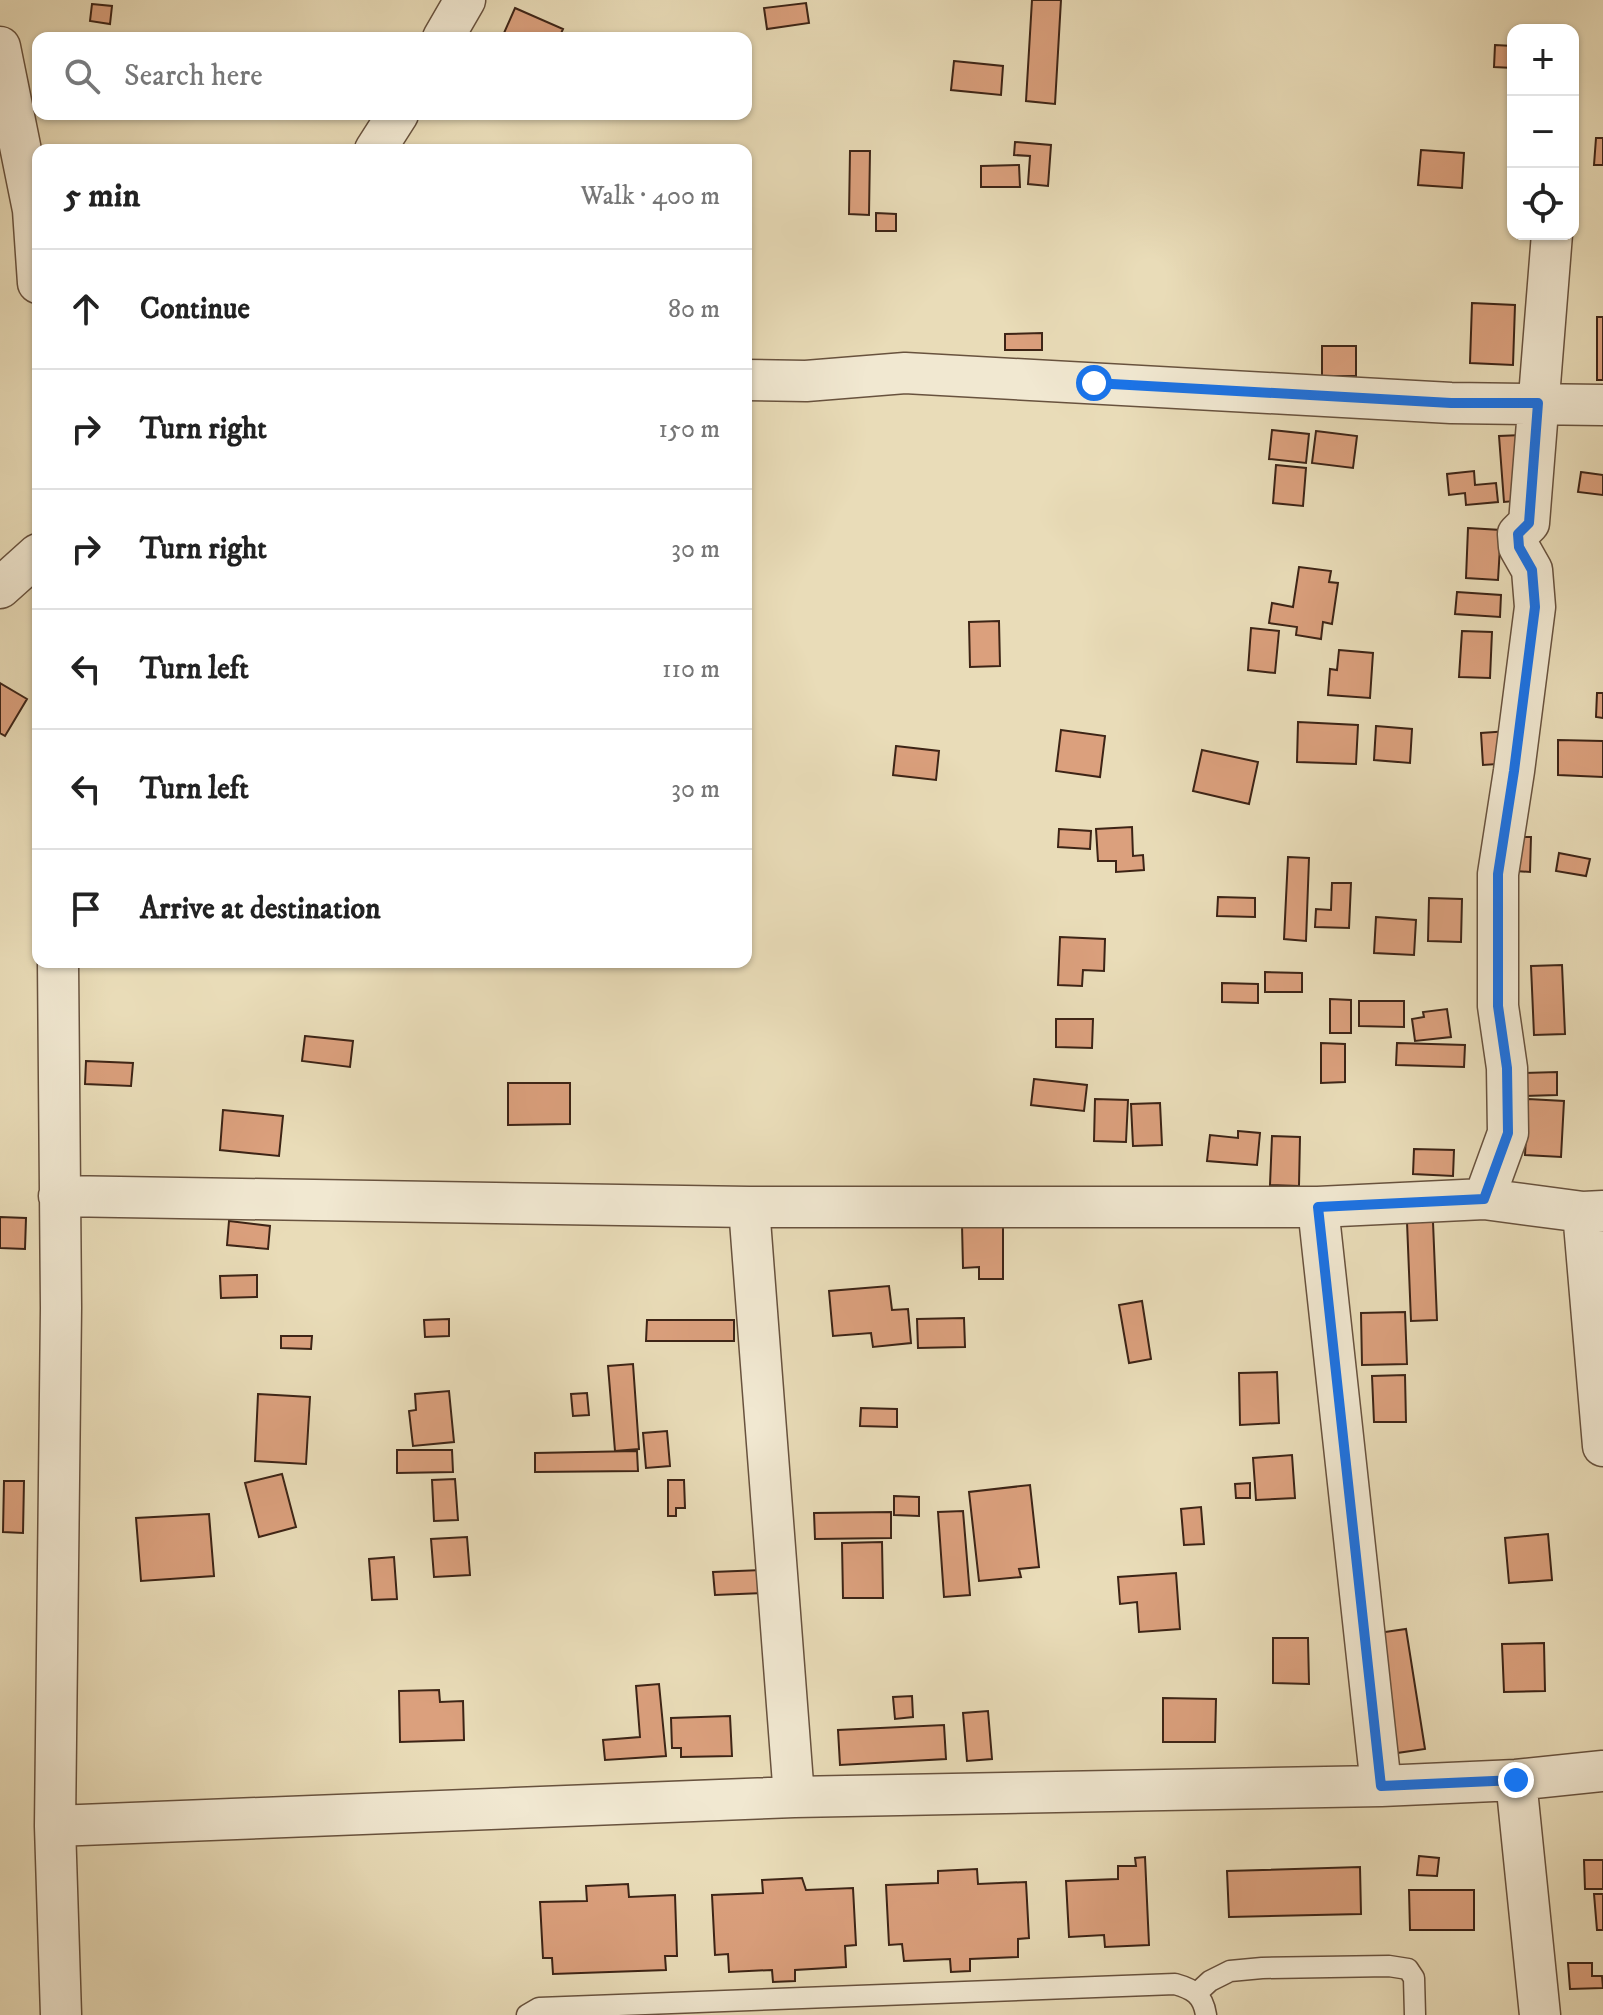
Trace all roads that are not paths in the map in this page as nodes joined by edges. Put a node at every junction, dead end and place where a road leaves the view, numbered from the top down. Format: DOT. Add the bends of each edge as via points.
graph roads {
  1 [pos="465,0"];
  2 [pos="446,32"];
  3 [pos="0,47"];
  4 [pos="394,120"];
  5 [pos="379,144"];
  6 [pos="32,205"];
  7 [pos="1552,240"];
  8 [pos="752,380"];
  9 [pos="1538,403"];
  10 [pos="1603,405"];
  11 [pos="32,559"];
  12 [pos="0,588"];
  13 [pos="58,968"];
  14 [pos="59,1196"];
  15 [pos="1484,1199"];
  16 [pos="749,1207"];
  17 [pos="1318,1207"];
  18 [pos="1593,1212"];
  19 [pos="1603,1446"];
  20 [pos="1603,1771"];
  21 [pos="1516,1780"];
  22 [pos="1381,1786"];
  23 [pos="794,1797"];
  24 [pos="55,1826"];
  25 [pos="1197,1993"];
  26 [pos="61,2015"];
  27 [pos="527,2015"];
  28 [pos="1206,2015"];
  29 [pos="1415,2015"];
  30 [pos="1540,2015"];
  1 -- 2 [label="street"];
  3 -- 6 [label="street"];
  4 -- 5 [label="street"];
  7 -- 9 [label="street"];
  8 -- 9 [label="street" via="905,373 1451,403"];
  9 -- 10 [label="street"];
  9 -- 15 [label="street" via="1529,523 1518,534 1532,570 1535,607 1498,874 1498,1006 1507,1068 1508,1133"];
  11 -- 12 [label="street"];
  13 -- 14 [label="street"];
  14 -- 16 [label="street"];
  14 -- 24 [label="street"];
  15 -- 17 [label="street"];
  15 -- 18 [label="street"];
  16 -- 17 [label="street"];
  16 -- 23 [label="street"];
  17 -- 22 [label="street"];
  18 -- 19 [label="street"];
  20 -- 21 [label="street"];
  21 -- 22 [label="street"];
  21 -- 30 [label="street"];
  22 -- 23 [label="street"];
  23 -- 24 [label="street"];
  24 -- 26 [label="street"];
  25 -- 27 [label="lane" via="1175,1984 539,2008"];
  25 -- 28 [label="lane"];
  25 -- 29 [label="lane" via="1230,1971 1389,1966 1408,1969 1414,1978"];
}
